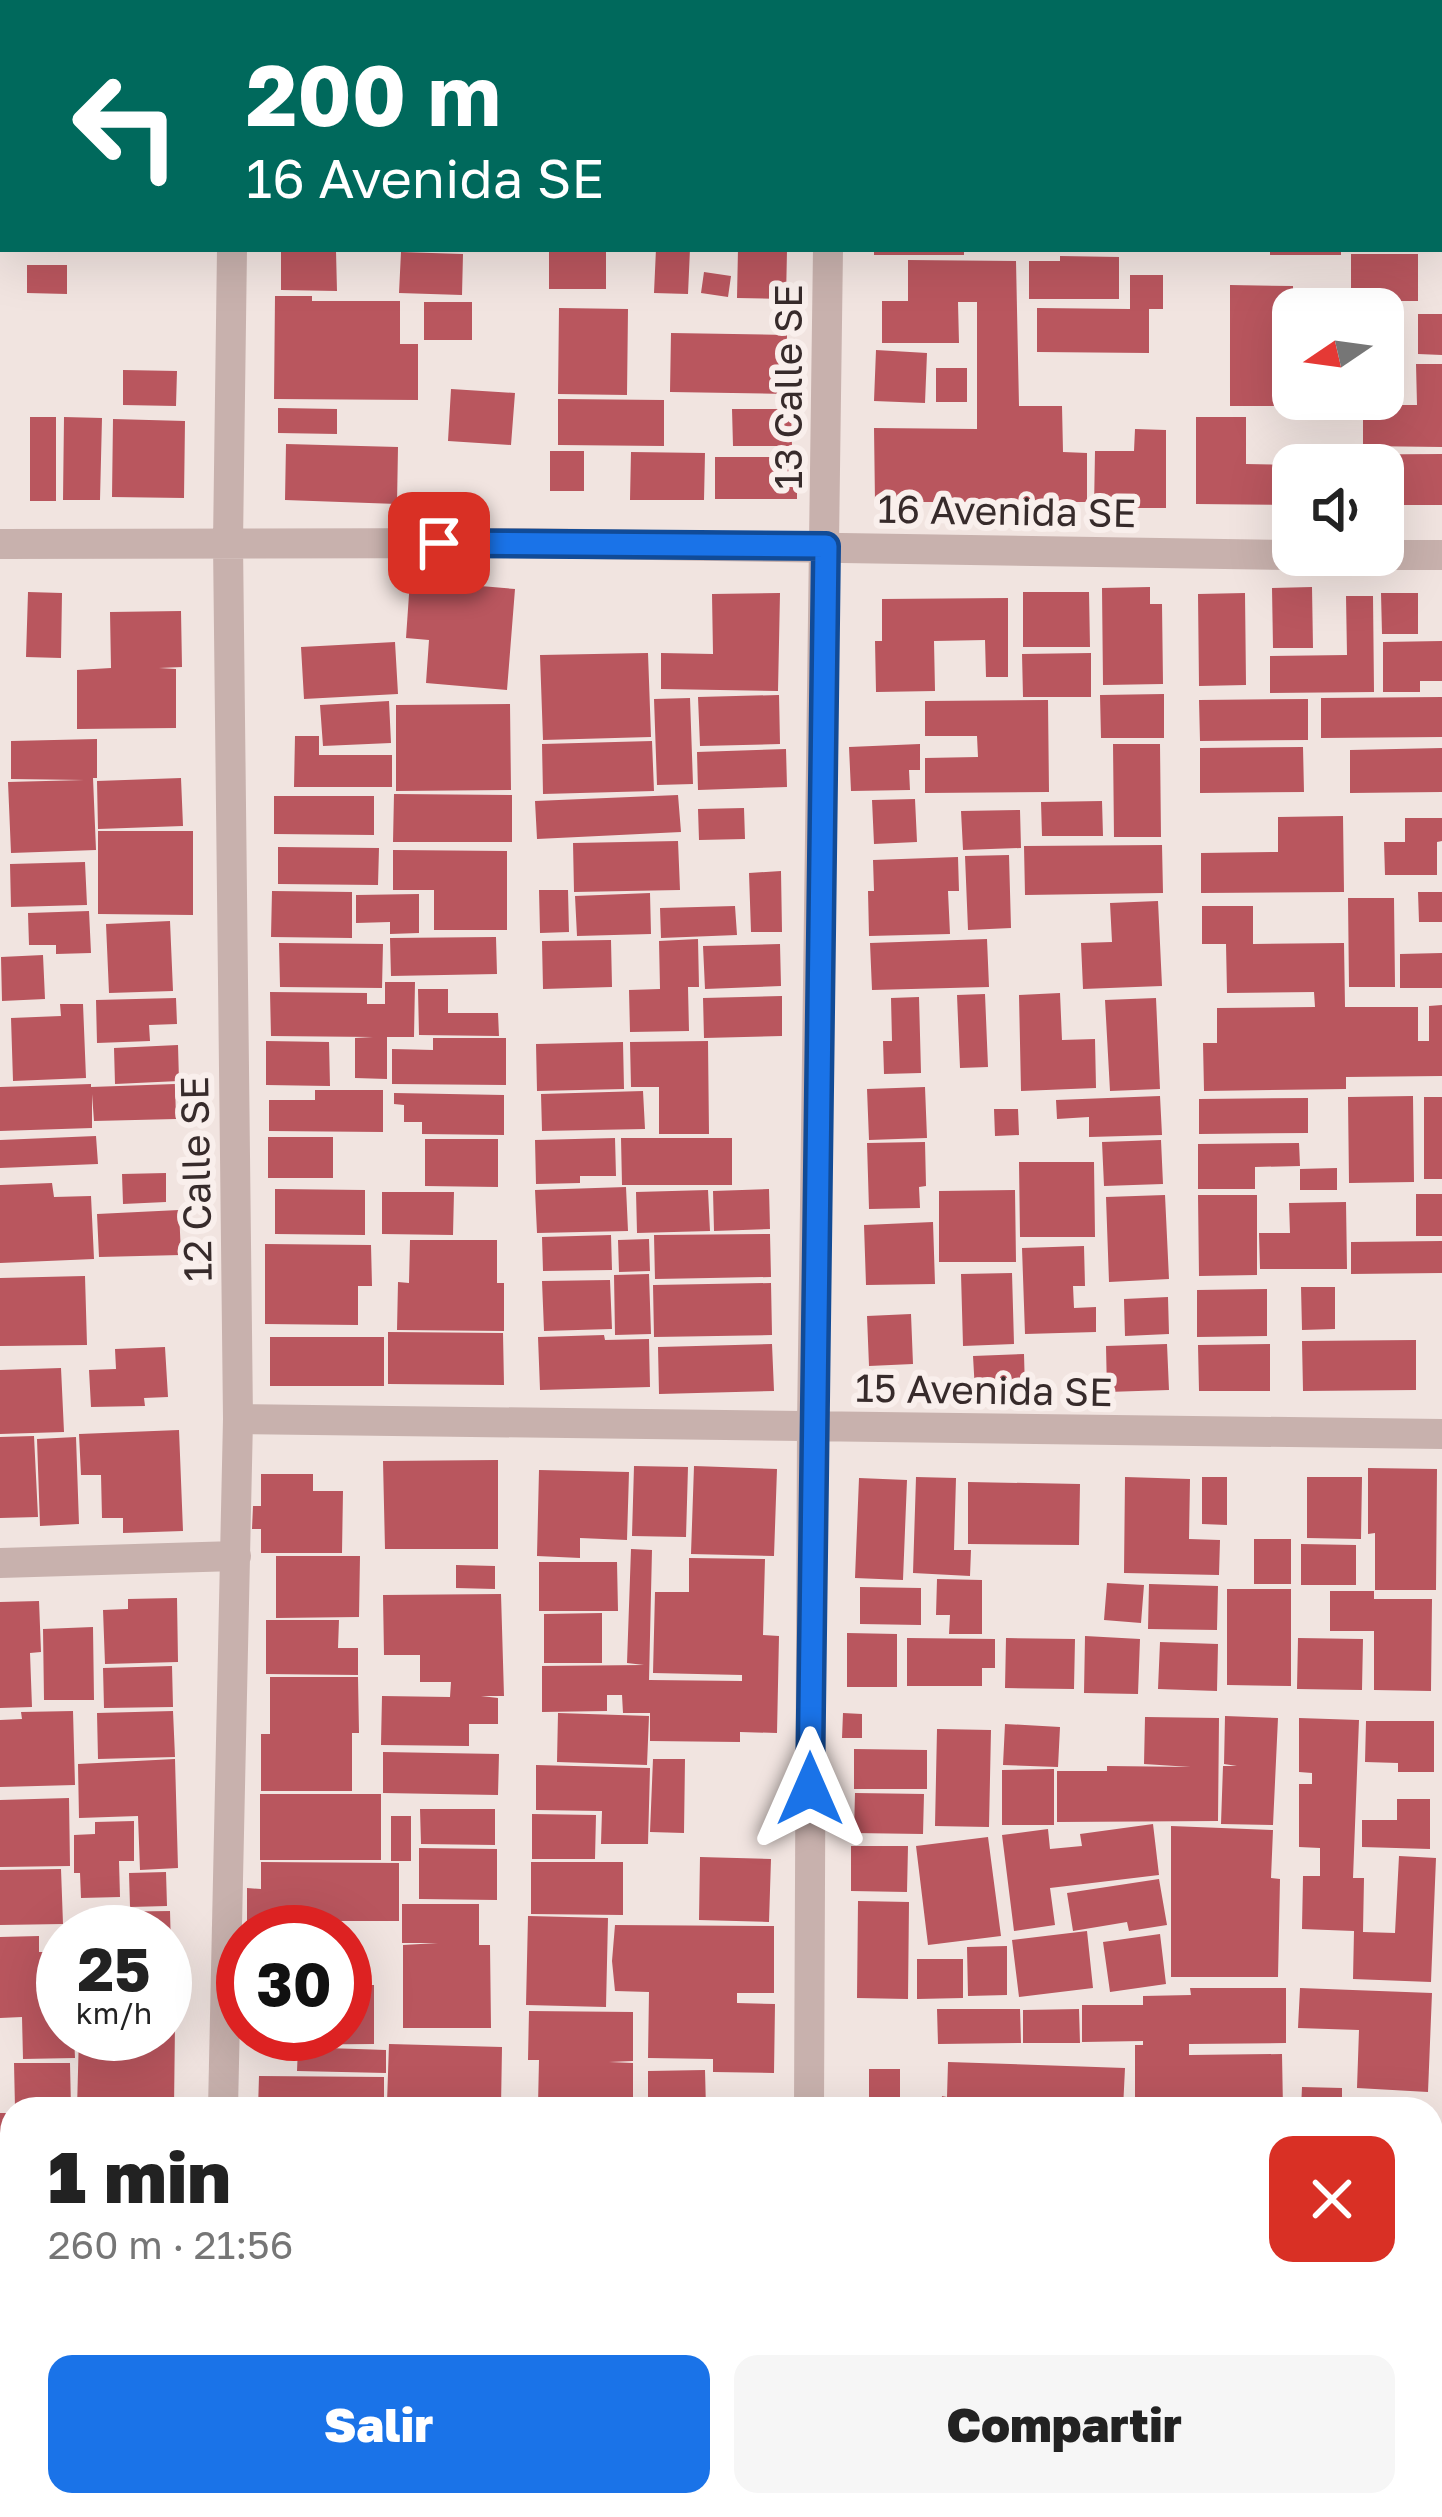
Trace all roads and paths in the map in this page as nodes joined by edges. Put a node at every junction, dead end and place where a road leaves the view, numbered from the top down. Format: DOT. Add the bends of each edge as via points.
graph roads {
  1 [pos="232,252"];
  2 [pos="828,252"];
  3 [pos="228,543"];
  4 [pos="0,544"];
  5 [pos="826,546"];
  6 [pos="1272,555"];
  7 [pos="1404,555"];
  8 [pos="1442,555"];
  9 [pos="238,1420"];
  10 [pos="812,1426"];
  11 [pos="1442,1434"];
  12 [pos="236,1556"];
  13 [pos="0,1563"];
  14 [pos="223,2097"];
  15 [pos="808,2097"];
  1 -- 3 [label="street, 12 Calle SE"];
  2 -- 5 [label="street, 13 Calle SE"];
  3 -- 4 [label="street, 16 Avenida SE"];
  3 -- 5 [label="street, 16 Avenida SE"];
  3 -- 9 [label="street, 12 Calle SE"];
  5 -- 6 [label="street, 16 Avenida SE"];
  5 -- 10 [label="street, 13 Calle SE"];
  7 -- 8 [label="street"];
  9 -- 10 [label="street, 15 Avenida SE"];
  9 -- 12 [label="street, 12 Calle SE"];
  10 -- 11 [label="street, 15 Avenida SE"];
  10 -- 15 [label="street, 13 Calle SE"];
  12 -- 13 [label="street"];
  12 -- 14 [label="street, 12 Calle SE"];
}
